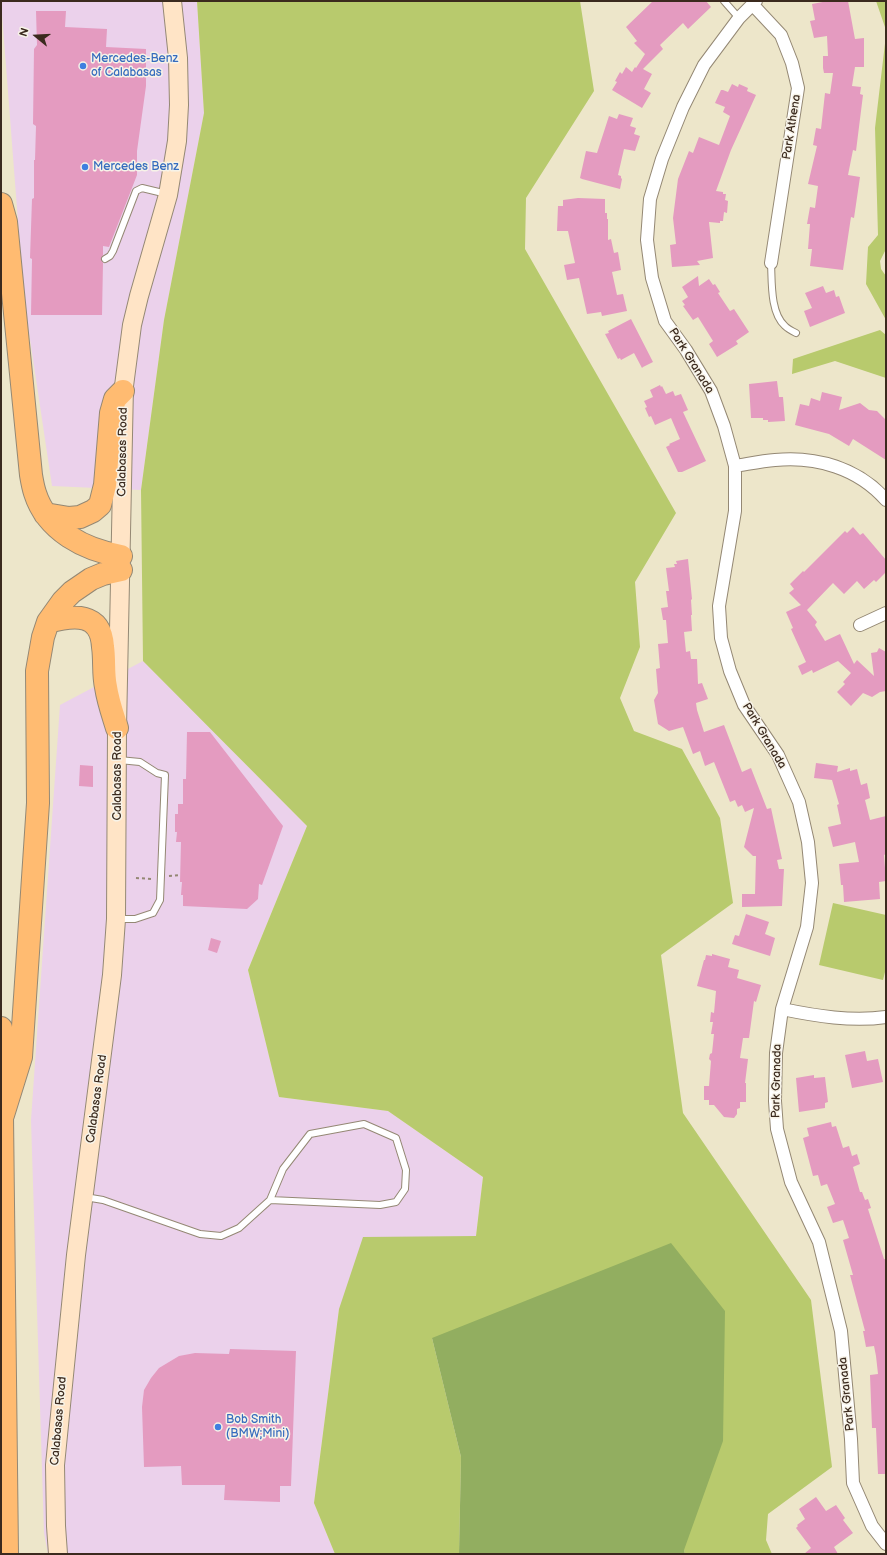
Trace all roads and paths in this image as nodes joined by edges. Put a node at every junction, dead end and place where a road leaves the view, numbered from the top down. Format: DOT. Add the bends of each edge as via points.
graph roads {
  1 [pos="172,1"];
  2 [pos="724,1"];
  3 [pos="754,3"];
  4 [pos="739,18"];
  5 [pos="168,195"];
  6 [pos="1,204"];
  7 [pos="105,259"];
  8 [pos="771,263"];
  9 [pos="796,333"];
  10 [pos="123,392"];
  11 [pos="735,466"];
  12 [pos="886,500"];
  13 [pos="45,514"];
  14 [pos="121,563"];
  15 [pos="886,613"];
  16 [pos="48,622"];
  17 [pos="860,625"];
  18 [pos="117,728"];
  19 [pos="118,760"];
  20 [pos="116,919"];
  21 [pos="782,1010"];
  22 [pos="886,1017"];
  23 [pos="1,1028"];
  24 [pos="3,1116"];
  25 [pos="84,1197"];
  26 [pos="270,1200"];
  27 [pos="886,1544"];
  28 [pos="7,1554"];
  29 [pos="58,1554"];
  1 -- 5 [label="main road, Calabasas Road" via="178,58 179,105 177,141"];
  2 -- 4 [label="lane"];
  3 -- 4 [label="street, Park Granada"];
  3 -- 8 [label="street, Park Athena" via="781,34 798,88"];
  4 -- 11 [label="street, Park Granada" via="704,65 683,107 662,159 650,199 647,240 652,278 665,321 711,391"];
  5 -- 7 [label="lane" via="142,188 136,191 113,251"];
  5 -- 10 [label="main road, Calabasas Road" via="132,325"];
  6 -- 13 [label="highway" via="6,222 31,475 35,494"];
  8 -- 9 [label="lane" via="773,297 778,314 784,325"];
  10 -- 13 [label="highway" via="115,399 111,413 105,485 100,505 94,511 80,517"];
  10 -- 14 [label="main road, Calabasas Road"];
  11 -- 12 [label="street" via="774,460 804,459 828,463 854,474"];
  11 -- 21 [label="street, Park Granada" via="735,511 719,606 721,638 730,671 744,705 778,755 799,802 808,842 812,883 807,926"];
  13 -- 14 [label="highway" via="72,539"];
  14 -- 16 [label="highway" via="72,592"];
  14 -- 18 [label="main road, Calabasas Road"];
  15 -- 17 [label="street"];
  16 -- 18 [label="highway" via="79,617 89,620 98,628 103,645 105,686"];
  16 -- 24 [label="highway" via="37,671 38,803 21,1057"];
  18 -- 19 [label="main road, Calabasas Road"];
  19 -- 20 [label="main road, Calabasas Road"];
  19 -- 20 [label="lane" via="140,762 157,773 166,775 160,900 153,913 135,919"];
  20 -- 25 [label="main road, Calabasas Road" via="112,976"];
  21 -- 22 [label="street" via="819,1017"];
  21 -- 27 [label="street, Park Granada" via="776,1053 774,1101 777,1129 791,1182 819,1242 841,1331 853,1484 872,1526"];
  23 -- 24 [label="highway"];
  24 -- 28 [label="highway"];
  25 -- 26 [label="lane" via="102,1200 200,1234 221,1236 239,1228"];
  25 -- 29 [label="main road, Calabasas Road" via="55,1465"];
  26 -- 26 [label="lane" via="380,1205 396,1202 405,1189 406,1170 396,1138 364,1124 310,1134 283,1169"];
}
